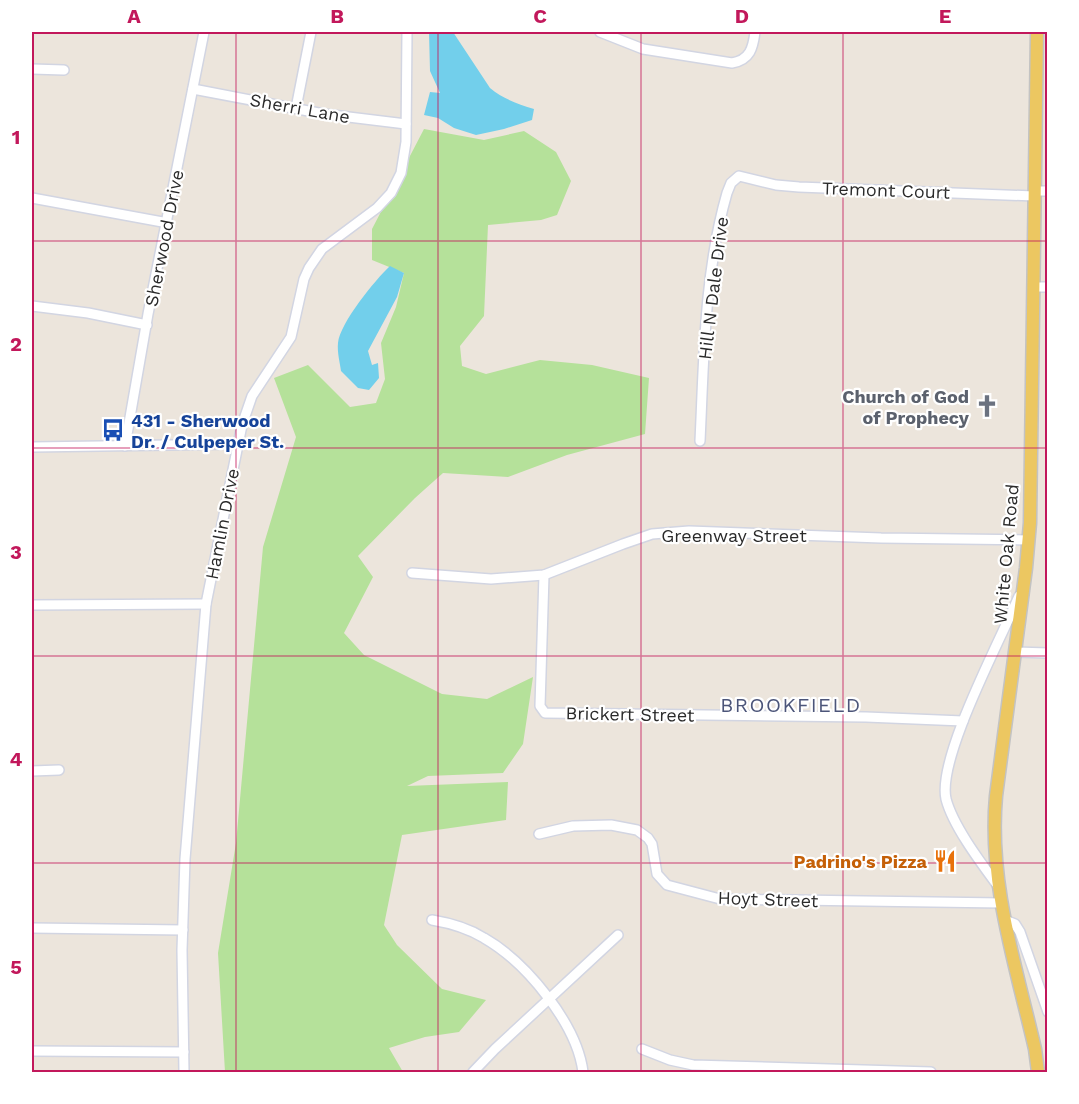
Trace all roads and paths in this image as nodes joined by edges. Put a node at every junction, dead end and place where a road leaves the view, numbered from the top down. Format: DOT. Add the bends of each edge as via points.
graph roads {
  1 [pos="204,32"];
  2 [pos="310,32"];
  3 [pos="407,32"];
  4 [pos="600,32"];
  5 [pos="755,32"];
  6 [pos="1038,32"];
  7 [pos="32,69"];
  8 [pos="64,70"];
  9 [pos="193,89"];
  10 [pos="296,108"];
  11 [pos="406,124"];
  12 [pos="739,176"];
  13 [pos="1039,192"];
  14 [pos="32,198"];
  15 [pos="168,223"];
  16 [pos="1033,287"];
  17 [pos="1047,287"];
  18 [pos="32,306"];
  19 [pos="147,325"];
  20 [pos="700,441"];
  21 [pos="238,444"];
  22 [pos="125,446"];
  23 [pos="32,447"];
  24 [pos="1029,540"];
  25 [pos="1026,568"];
  26 [pos="412,573"];
  27 [pos="544,575"];
  28 [pos="206,604"];
  29 [pos="32,605"];
  30 [pos="1015,652"];
  31 [pos="1047,653"];
  32 [pos="963,722"];
  33 [pos="59,770"];
  34 [pos="32,771"];
  35 [pos="539,834"];
  36 [pos="998,886"];
  37 [pos="1001,903"];
  38 [pos="432,920"];
  39 [pos="1005,920"];
  40 [pos="32,928"];
  41 [pos="183,930"];
  42 [pos="618,935"];
  43 [pos="549,999"];
  44 [pos="1047,1012"];
  45 [pos="642,1049"];
  46 [pos="32,1051"];
  47 [pos="184,1052"];
  48 [pos="184,1072"];
  49 [pos="473,1072"];
  50 [pos="584,1072"];
  51 [pos="931,1072"];
  52 [pos="1038,1072"];
  1 -- 9 [label="street, Sherwood Drive"];
  2 -- 10 [label="street"];
  3 -- 11 [label="street, Hamlin Drive"];
  4 -- 5 [label="street" via="643,48 732,63 750,53"];
  6 -- 13 [label="main road, White Oak Road"];
  7 -- 8 [label="street"];
  9 -- 10 [label="street, Sherri Lane"];
  9 -- 15 [label="street, Sherwood Drive"];
  10 -- 11 [label="street, Sherri Lane"];
  11 -- 21 [label="street, Hamlin Drive" via="404,160 391,193 322,249 309,268 291,337 252,396"];
  12 -- 13 [label="street, Tremont Court" via="799,187"];
  12 -- 20 [label="street, Hill N Dale Drive" via="727,193 714,258 705,328"];
  13 -- 16 [label="main road, White Oak Road"];
  14 -- 15 [label="street"];
  15 -- 19 [label="street, Sherwood Drive"];
  16 -- 17 [label="street"];
  16 -- 24 [label="main road, White Oak Road"];
  18 -- 19 [label="street"];
  19 -- 22 [label="street, Sherwood Drive"];
  21 -- 22 [label="street"];
  21 -- 28 [label="street, Hamlin Drive"];
  22 -- 23 [label="street"];
  24 -- 25 [label="main road, White Oak Road"];
  24 -- 27 [label="street, Greenway Street" via="689,531 652,534"];
  25 -- 30 [label="main road, White Oak Road"];
  25 -- 32 [label="street" via="1020,595"];
  26 -- 27 [label="street, Greenway Street" via="491,579"];
  27 -- 32 [label="street, Brickert Street" via="540,706 545,713"];
  28 -- 29 [label="street"];
  28 -- 41 [label="street, Hamlin Drive" via="185,859"];
  30 -- 31 [label="street"];
  30 -- 36 [label="main road, White Oak Road" via="994,813"];
  32 -- 36 [label="street" via="948,767 946,798 963,833"];
  33 -- 34 [label="street"];
  35 -- 37 [label="street, Hoyt Street" via="573,826 611,825 637,830 652,844 657,874 667,885 720,899"];
  36 -- 37 [label="main road, White Oak Road"];
  37 -- 39 [label="main road, White Oak Road"];
  38 -- 43 [label="street" via="465,928 499,947"];
  39 -- 44 [label="street" via="1015,924 1020,932"];
  39 -- 52 [label="main road, White Oak Road"];
  40 -- 41 [label="street"];
  41 -- 47 [label="street, Hamlin Drive"];
  42 -- 43 [label="street"];
  43 -- 49 [label="street"];
  43 -- 50 [label="street" via="570,1030"];
  45 -- 51 [label="street" via="693,1065"];
  46 -- 47 [label="street"];
  47 -- 48 [label="street, Hamlin Drive"];
}
